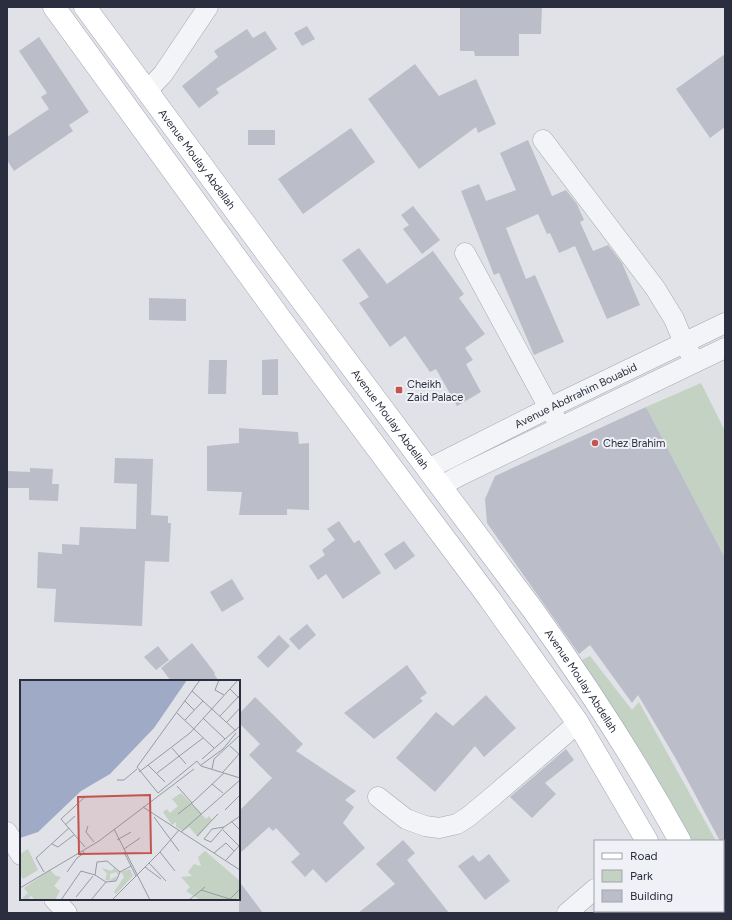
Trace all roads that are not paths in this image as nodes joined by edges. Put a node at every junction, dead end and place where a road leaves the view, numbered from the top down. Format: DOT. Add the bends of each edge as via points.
graph roads {
  1 [pos="54,7"];
  2 [pos="85,7"];
  3 [pos="208,7"];
  4 [pos="147,91"];
  5 [pos="543,140"];
  6 [pos="465,253"];
  7 [pos="725,323"];
  8 [pos="684,343"];
  9 [pos="725,348"];
  10 [pos="696,362"];
  11 [pos="549,408"];
  12 [pos="561,427"];
  13 [pos="428,469"];
  14 [pos="441,486"];
  15 [pos="578,723"];
  16 [pos="378,797"];
  17 [pos="7,832"];
  18 [pos="646,840"];
  19 [pos="679,840"];
  20 [pos="20,853"];
  21 [pos="594,890"];
  22 [pos="55,900"];
  23 [pos="67,913"];
  24 [pos="567,913"];
  1 -- 15 [label="main road" via="288,329 489,598"];
  2 -- 4 [label="main road, Avenue Moulay Abdellah"];
  3 -- 4 [label="street" via="164,74"];
  4 -- 13 [label="main road, Avenue Moulay Abdellah"];
  5 -- 8 [label="street" via="655,288 674,319"];
  6 -- 11 [label="street"];
  7 -- 8 [label="street, Avenue Abdrrahim Bouabid"];
  8 -- 10 [label="street"];
  8 -- 11 [label="street, Avenue Abdrrahim Bouabid"];
  9 -- 10 [label="street, Avenue Abdrrahim Bouabid"];
  10 -- 12 [label="street, Avenue Abdrrahim Bouabid"];
  11 -- 12 [label="street"];
  11 -- 13 [label="street, Avenue Abdrrahim Bouabid"];
  12 -- 14 [label="street, Avenue Abdrrahim Bouabid"];
  13 -- 14 [label="main road, Avenue Moulay Abdellah"];
  14 -- 19 [label="main road, Avenue Moulay Abdellah" via="568,659"];
  15 -- 16 [label="street" via="468,818 457,824 439,828 425,826 406,819"];
  15 -- 18 [label="main road"];
  17 -- 20 [label="street"];
  21 -- 24 [label="street"];
  22 -- 23 [label="street"];
}
